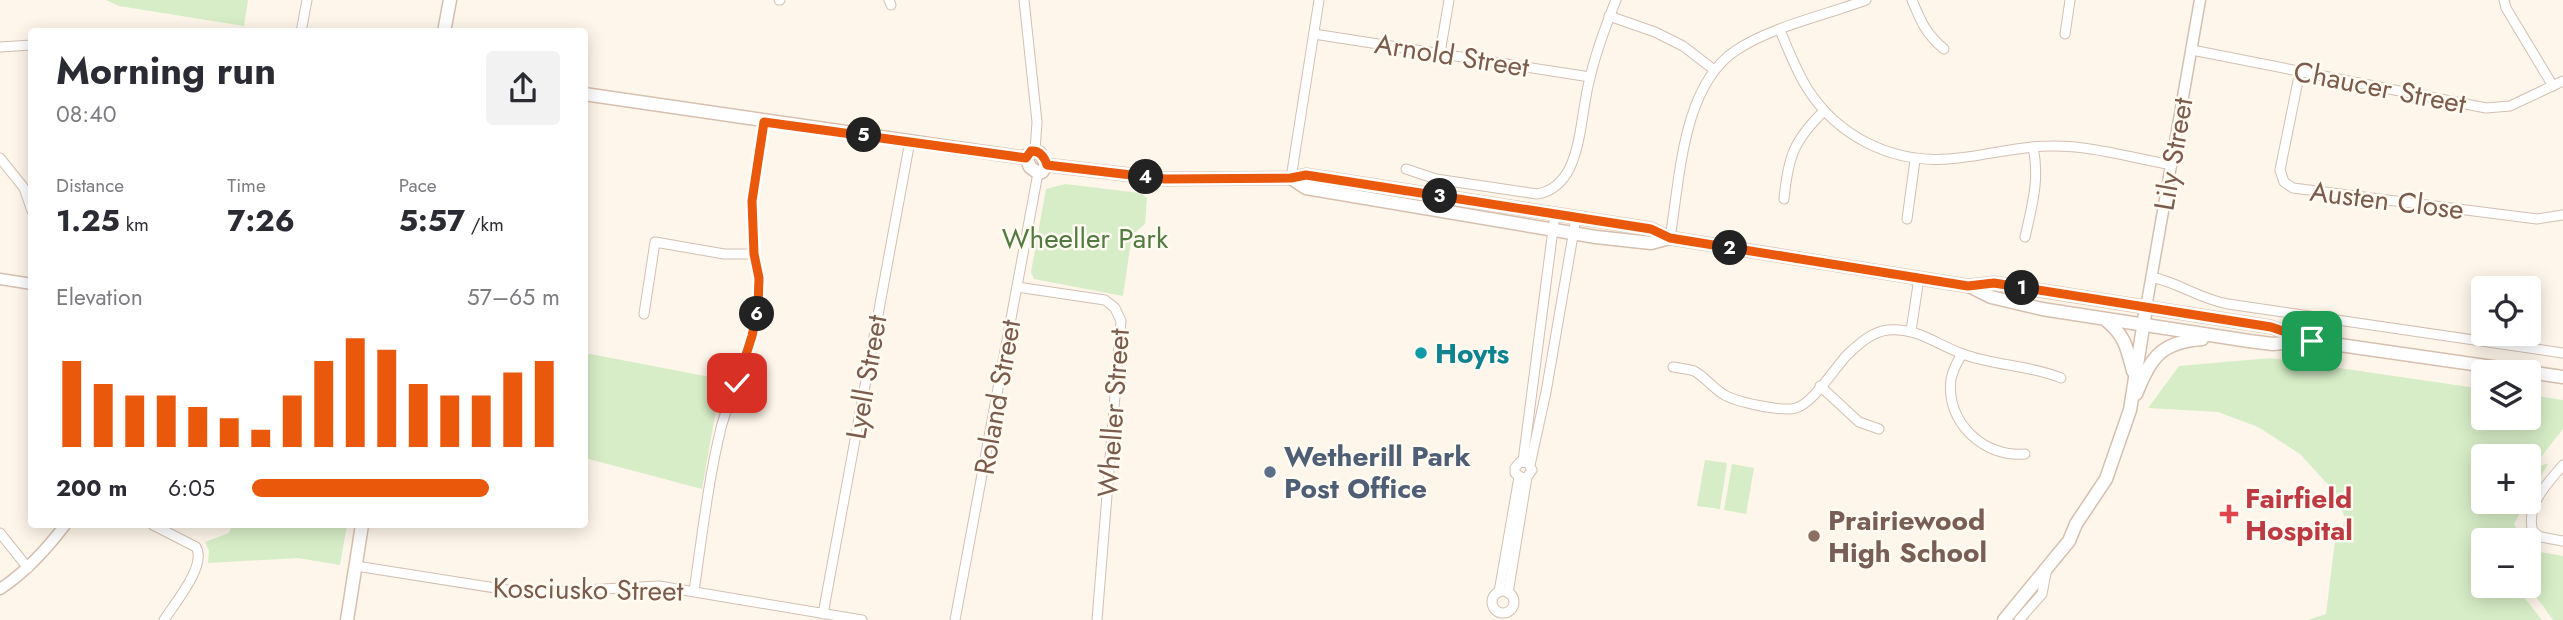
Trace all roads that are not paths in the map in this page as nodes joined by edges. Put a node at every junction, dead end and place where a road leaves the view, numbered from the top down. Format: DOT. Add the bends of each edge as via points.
graph roads {
  1 [pos="307,0"];
  2 [pos="450,0"];
  3 [pos="1024,0"];
  4 [pos="1318,0"];
  5 [pos="1449,0"];
  6 [pos="1616,0"];
  7 [pos="1866,0"];
  8 [pos="1912,0"];
  9 [pos="2070,0"];
  10 [pos="2200,0"];
  11 [pos="2504,0"];
  12 [pos="1850,3"];
  13 [pos="1609,16"];
  14 [pos="302,28"];
  15 [pos="445,28"];
  16 [pos="1780,30"];
  17 [pos="1314,34"];
  18 [pos="2065,34"];
  19 [pos="28,45"];
  20 [pos="0,47"];
  21 [pos="1944,49"];
  22 [pos="2192,50"];
  23 [pos="1440,53"];
  24 [pos="1713,69"];
  25 [pos="2300,71"];
  26 [pos="1590,77"];
  27 [pos="2563,81"];
  28 [pos="2553,86"];
  29 [pos="588,95"];
  30 [pos="1824,111"];
  31 [pos="764,122"];
  32 [pos="909,141"];
  33 [pos="2033,147"];
  34 [pos="1030,154"];
  35 [pos="0,158"];
  36 [pos="1914,160"];
  37 [pos="2172,165"];
  38 [pos="1042,169"];
  39 [pos="1406,169"];
  40 [pos="1291,178"];
  41 [pos="28,188"];
  42 [pos="1784,199"];
  43 [pos="1555,214"];
  44 [pos="2563,215"];
  45 [pos="1576,218"];
  46 [pos="1907,219"];
  47 [pos="1553,230"];
  48 [pos="1574,234"];
  49 [pos="2025,237"];
  50 [pos="1670,238"];
  51 [pos="754,254"];
  52 [pos="2151,276"];
  53 [pos="1919,278"];
  54 [pos="0,279"];
  55 [pos="28,280"];
  56 [pos="1017,286"];
  57 [pos="1968,286"];
  58 [pos="2146,308"];
  59 [pos="644,314"];
  60 [pos="2105,320"];
  61 [pos="2143,325"];
  62 [pos="1911,331"];
  63 [pos="2223,338"];
  64 [pos="2312,341"];
  65 [pos="1538,353"];
  66 [pos="2563,353"];
  67 [pos="1962,354"];
  68 [pos="1553,355"];
  69 [pos="1673,366"];
  70 [pos="2563,377"];
  71 [pos="2061,378"];
  72 [pos="2134,378"];
  73 [pos="1820,386"];
  74 [pos="2130,410"];
  75 [pos="1879,429"];
  76 [pos="2025,454"];
  77 [pos="1527,463"];
  78 [pos="2563,465"];
  79 [pos="1523,477"];
  80 [pos="63,528"];
  81 [pos="159,528"];
  82 [pos="362,528"];
  83 [pos="0,533"];
  84 [pos="2563,541"];
  85 [pos="356,566"];
  86 [pos="2047,567"];
  87 [pos="28,568"];
  88 [pos="0,589"];
  89 [pos="694,591"];
  90 [pos="1504,593"];
  91 [pos="823,614"];
  92 [pos="1500,616"];
  93 [pos="164,620"];
  94 [pos="347,620"];
  95 [pos="862,620"];
  96 [pos="956,620"];
  97 [pos="1097,620"];
  98 [pos="2004,620"];
  99 [pos="2019,620"];
  1 -- 14 [label="street"];
  2 -- 15 [label="main road"];
  3 -- 34 [label="street" via="1037,122"];
  4 -- 17 [label="street"];
  5 -- 23 [label="street"];
  6 -- 13 [label="street"];
  7 -- 12 [label="street"];
  8 -- 21 [label="street" via="1930,38"];
  9 -- 18 [label="street"];
  10 -- 22 [label="street, Lily Street"];
  11 -- 28 [label="street"];
  12 -- 16 [label="street"];
  13 -- 24 [label="street" via="1682,46"];
  13 -- 26 [label="street"];
  16 -- 24 [label="street" via="1735,51"];
  16 -- 30 [label="street" via="1796,69"];
  17 -- 23 [label="street, Arnold Street"];
  17 -- 40 [label="street"];
  19 -- 20 [label="street"];
  22 -- 25 [label="street, Chaucer Street"];
  22 -- 37 [label="street, Lily Street"];
  23 -- 26 [label="street, Arnold Street"];
  24 -- 50 [label="street" via="1691,116"];
  25 -- 28 [label="street, Chaucer Street" via="2486,108 2510,106"];
  25 -- 44 [label="street, Austen Close" via="2280,170 2284,182 2293,188 2537,219"];
  26 -- 39 [label="street" via="1573,161 1547,192 1436,179"];
  27 -- 28 [label="street, Chaucer Street"];
  29 -- 31 [label="main road"];
  30 -- 36 [label="street" via="1855,137"];
  30 -- 42 [label="street" via="1795,145"];
  31 -- 32 [label="main road"];
  31 -- 51 [label="street" via="752,201"];
  32 -- 34 [label="main road"];
  32 -- 91 [label="street, Lyell Street"];
  33 -- 36 [label="street"];
  33 -- 37 [label="street" via="2080,148"];
  33 -- 49 [label="street" via="2037,183"];
  34 -- 38 [label="main road" via="1030,167"];
  35 -- 41 [label="street"];
  36 -- 46 [label="street"];
  37 -- 52 [label="street, Lily Street"];
  38 -- 40 [label="main road" via="1165,179"];
  38 -- 56 [label="street, Roland Street"];
  40 -- 43 [label="main road" via="1306,175"];
  40 -- 47 [label="main road" via="1306,188"];
  43 -- 45 [label="main road"];
  43 -- 47 [label="street"];
  45 -- 48 [label="street"];
  45 -- 50 [label="main road" via="1651,229"];
  47 -- 48 [label="main road"];
  47 -- 65 [label="street"];
  48 -- 50 [label="main road" via="1651,243"];
  48 -- 68 [label="street"];
  50 -- 53 [label="main road"];
  51 -- 59 [label="street" via="724,254 656,242"];
  51 -- 89 [label="street" via="758,308 720,432"];
  52 -- 58 [label="street, Lily Street"];
  52 -- 66 [label="street" via="2211,301"];
  53 -- 57 [label="main road"];
  53 -- 62 [label="street"];
  54 -- 55 [label="street"];
  56 -- 96 [label="street, Roland Street"];
  56 -- 97 [label="street, Wheller Street" via="1105,300 1121,321"];
  57 -- 58 [label="main road" via="1994,283"];
  57 -- 60 [label="main road" via="1991,297"];
  58 -- 61 [label="main road"];
  58 -- 64 [label="main road" via="2271,327"];
  60 -- 61 [label="main road"];
  60 -- 72 [label="main road" via="2123,338"];
  61 -- 63 [label="main road"];
  61 -- 72 [label="main road"];
  62 -- 67 [label="street"];
  62 -- 73 [label="street" via="1878,332 1863,340"];
  63 -- 64 [label="main road" via="2273,344"];
  63 -- 74 [label="main road" via="2184,340 2164,348 2150,365"];
  64 -- 70 [label="main road"];
  65 -- 68 [label="street"];
  65 -- 77 [label="street"];
  67 -- 71 [label="street"];
  67 -- 76 [label="street" via="1951,382 1959,420 1982,444 2010,455"];
  68 -- 77 [label="street"];
  69 -- 73 [label="street" via="1694,371 1725,396 1784,409 1807,402"];
  72 -- 74 [label="main road"];
  73 -- 75 [label="street" via="1859,422"];
  74 -- 86 [label="main road" via="2106,479"];
  77 -- 79 [label="street" via="1532,470"];
  77 -- 79 [label="street" via="1515,468"];
  78 -- 84 [label="street" via="2531,514 2532,530 2541,537"];
  79 -- 90 [label="street"];
  80 -- 87 [label="street"];
  81 -- 93 [label="street" via="200,553 198,567"];
  82 -- 85 [label="main road"];
  83 -- 87 [label="street"];
  85 -- 89 [label="street, Kosciusko Street" via="527,593 639,586"];
  85 -- 94 [label="main road"];
  86 -- 98 [label="main road"];
  86 -- 99 [label="street" via="2042,594"];
  87 -- 88 [label="street"];
  89 -- 91 [label="street, Kosciusko Street"];
  90 -- 92 [label="street" via="1494,596 1492,603"];
  90 -- 92 [label="street" via="1512,597 1513,604"];
  91 -- 95 [label="street, Kosciusko Street"];
}
